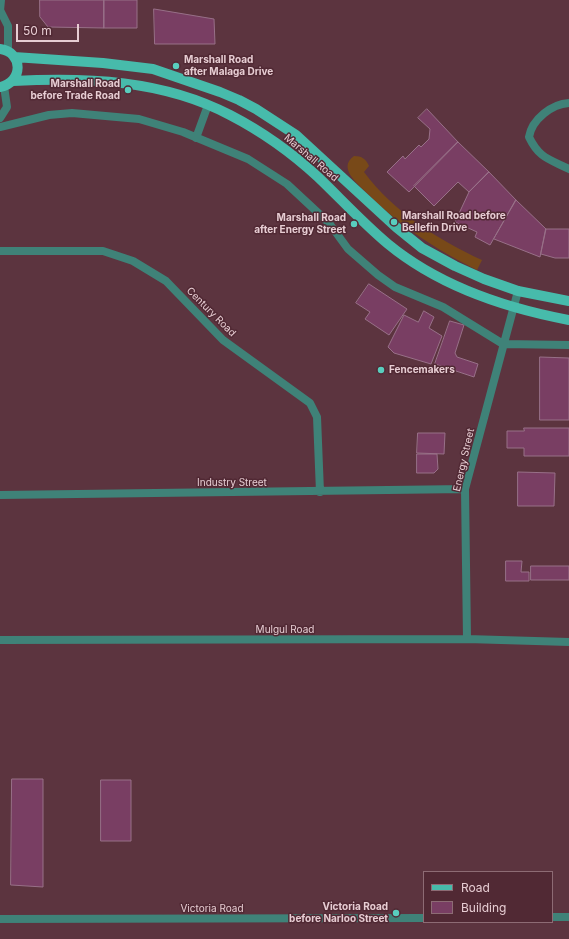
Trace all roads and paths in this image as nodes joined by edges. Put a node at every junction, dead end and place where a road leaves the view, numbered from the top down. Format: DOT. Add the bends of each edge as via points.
graph roads {
  1 [pos="1,0"];
  2 [pos="0,11"];
  3 [pos="7,52"];
  4 [pos="6,85"];
  5 [pos="569,103"];
  6 [pos="208,105"];
  7 [pos="0,118"];
  8 [pos="0,127"];
  9 [pos="0,134"];
  10 [pos="196,138"];
  11 [pos="332,168"];
  12 [pos="569,169"];
  13 [pos="320,179"];
  14 [pos="0,251"];
  15 [pos="518,290"];
  16 [pos="569,301"];
  17 [pos="514,307"];
  18 [pos="569,320"];
  19 [pos="503,344"];
  20 [pos="569,345"];
  21 [pos="465,489"];
  22 [pos="320,492"];
  23 [pos="0,495"];
  24 [pos="467,639"];
  25 [pos="0,640"];
  26 [pos="569,642"];
  27 [pos="553,917"];
  28 [pos="569,917"];
  29 [pos="423,918"];
  30 [pos="0,919"];
  1 -- 2 [label="street"];
  2 -- 3 [label="street" via="8,26"];
  3 -- 4 [label="main road" via="18,66 17,72"];
  3 -- 11 [label="main road, Marshall Road" via="153,69 220,92 256,110 296,135"];
  4 -- 6 [label="main road, Marshall Road" via="48,79 127,83 166,90"];
  4 -- 7 [label="street" via="7,107"];
  5 -- 12 [label="street" via="556,105 538,119 529,137 537,152"];
  6 -- 10 [label="street"];
  6 -- 13 [label="main road, Marshall Road" via="285,150"];
  7 -- 8 [label="street"];
  8 -- 9 [label="street"];
  8 -- 10 [label="street" via="49,115 72,113 139,119"];
  10 -- 19 [label="street" via="248,159 287,184 329,223 348,248 395,287 443,307"];
  11 -- 13 [label="main road"];
  11 -- 15 [label="main road, Marshall Road" via="422,248 484,279"];
  13 -- 17 [label="main road, Marshall Road" via="384,240 412,262 442,280"];
  14 -- 22 [label="street, Century Road" via="103,251 133,261 166,281 223,340 310,403 317,417"];
  15 -- 16 [label="main road, Marshall Road"];
  15 -- 17 [label="street, Energy Street"];
  17 -- 18 [label="main road, Marshall Road"];
  17 -- 19 [label="street, Energy Street"];
  19 -- 20 [label="street"];
  19 -- 21 [label="street, Energy Street"];
  21 -- 22 [label="street, Industry Street"];
  21 -- 24 [label="street, Energy Street"];
  22 -- 23 [label="street, Industry Street"];
  24 -- 25 [label="street, Mulgul Road"];
  24 -- 26 [label="street, Mulgul Road"];
  27 -- 28 [label="street"];
  29 -- 30 [label="street, Victoria Road"];
}
